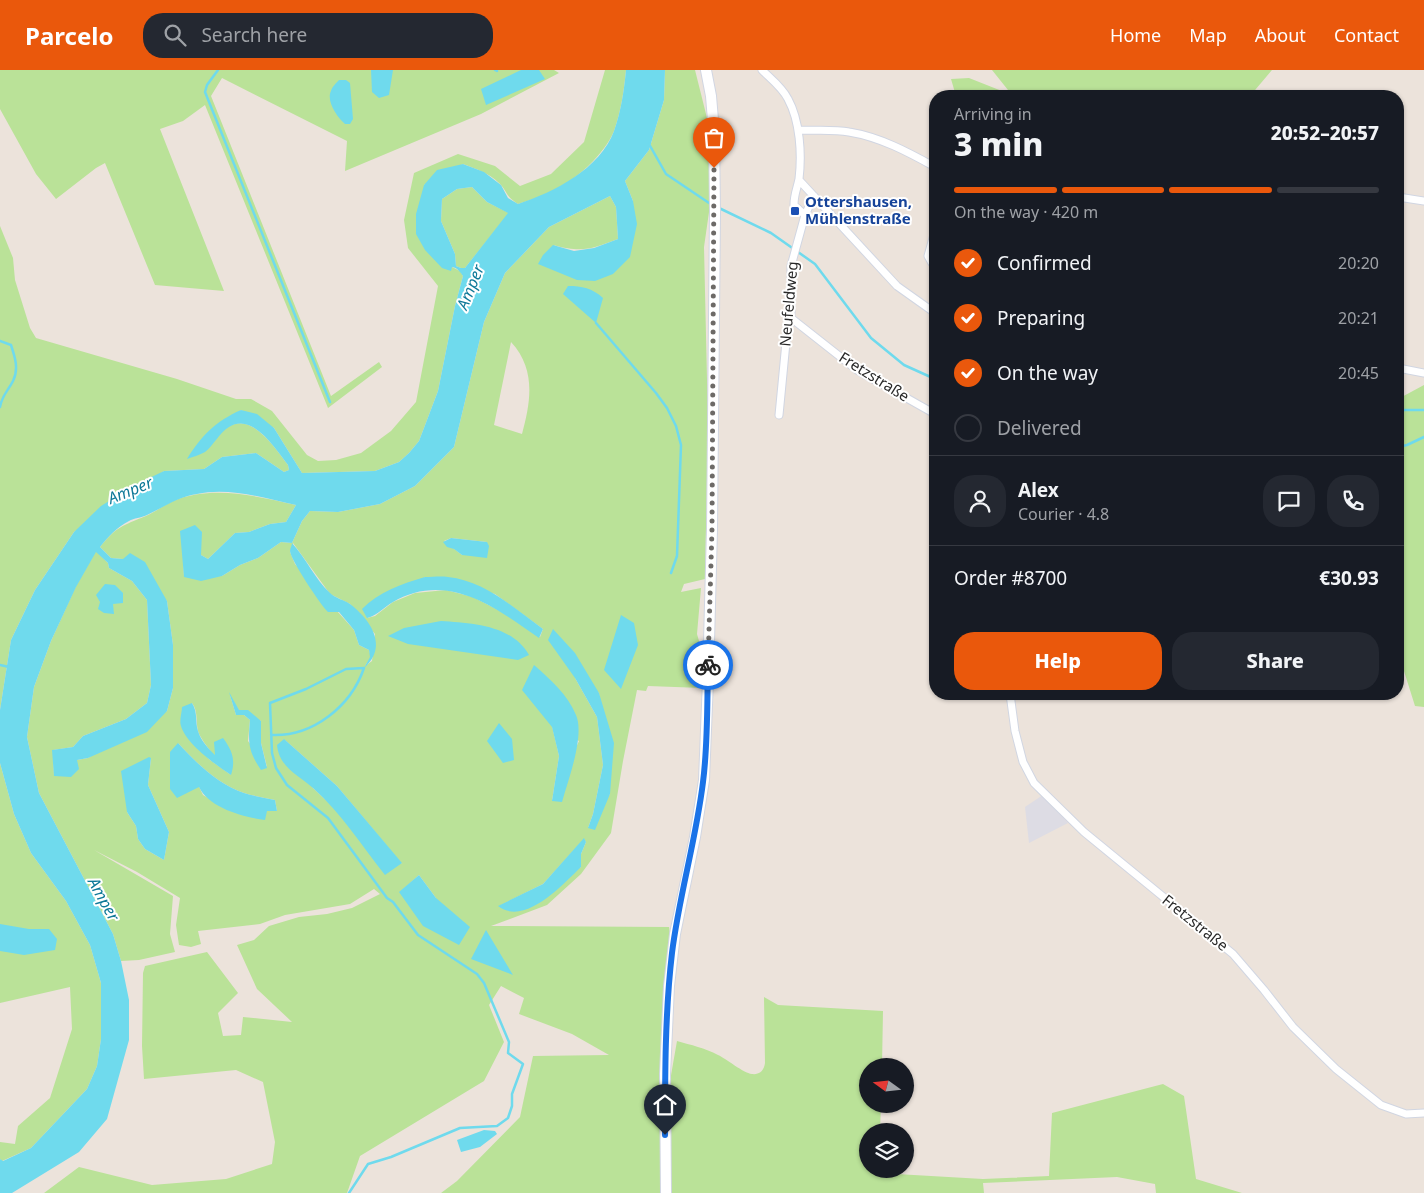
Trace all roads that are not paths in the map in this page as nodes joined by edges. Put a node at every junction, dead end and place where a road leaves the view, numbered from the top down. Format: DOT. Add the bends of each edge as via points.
graph roads {
  1 [pos="706,70"];
  2 [pos="762,70"];
  3 [pos="798,130"];
  4 [pos="929,164"];
  5 [pos="799,180"];
  6 [pos="814,196"];
  7 [pos="1404,198"];
  8 [pos="1424,201"];
  9 [pos="804,215"];
  10 [pos="929,309"];
  11 [pos="791,318"];
  12 [pos="1404,369"];
  13 [pos="1424,372"];
  14 [pos="929,411"];
  15 [pos="779,416"];
  16 [pos="1011,700"];
  17 [pos="1424,1113"];
  18 [pos="666,1193"];
  1 -- 18 [label="main road" via="713,123 715,208 712,529 704,780 675,934 669,986 665,1074"];
  2 -- 3 [label="street" via="788,99"];
  3 -- 4 [label="street" via="849,132 865,136 899,148"];
  3 -- 5 [label="street"];
  5 -- 6 [label="street"];
  5 -- 9 [label="street" via="794,205"];
  6 -- 9 [label="street, Neufeldweg"];
  6 -- 10 [label="street" via="897,286"];
  7 -- 8 [label="street"];
  9 -- 11 [label="street, Neufeldweg" via="791,266"];
  11 -- 14 [label="street, Fretzstraße" via="857,370"];
  11 -- 15 [label="street, Neufeldweg"];
  12 -- 13 [label="street"];
  16 -- 17 [label="street, Fretzstraße" via="1021,754 1034,783 1084,832 1232,954 1293,1027 1336,1069 1381,1105 1406,1114"];
}
